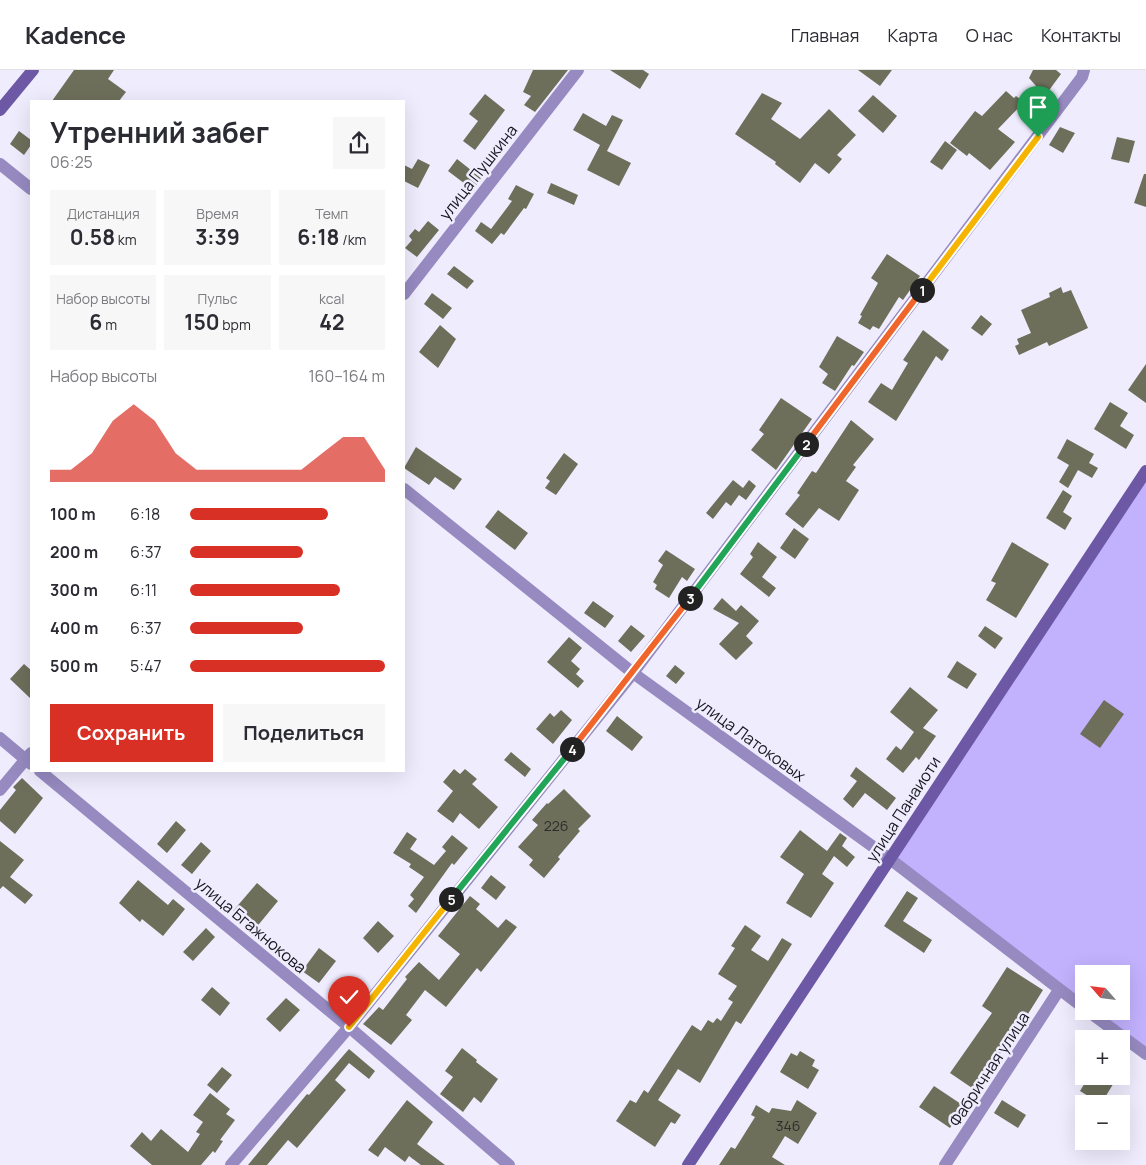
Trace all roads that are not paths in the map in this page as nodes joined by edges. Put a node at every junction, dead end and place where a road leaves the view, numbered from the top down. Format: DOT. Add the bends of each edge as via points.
graph roads {
  1 [pos="33,70"];
  2 [pos="578,70"];
  3 [pos="1084,70"];
  4 [pos="0,110"];
  5 [pos="0,164"];
  6 [pos="30,188"];
  7 [pos="405,293"];
  8 [pos="1146,471"];
  9 [pos="405,490"];
  10 [pos="633,674"];
  11 [pos="0,738"];
  12 [pos="29,759"];
  13 [pos="41,772"];
  14 [pos="0,790"];
  15 [pos="890,859"];
  16 [pos="1059,990"];
  17 [pos="1075,1002"];
  18 [pos="1100,1020"];
  19 [pos="349,1027"];
  20 [pos="1146,1054"];
  21 [pos="231,1165"];
  22 [pos="508,1165"];
  23 [pos="688,1165"];
  24 [pos="945,1165"];
  1 -- 4 [label="street"];
  2 -- 7 [label="street, улица Пушкина"];
  3 -- 10 [label="street" via="1082,77"];
  5 -- 6 [label="street"];
  8 -- 15 [label="street, улица Панаиоти"];
  9 -- 10 [label="street, улица Латоковых"];
  10 -- 15 [label="street, улица Латоковых"];
  10 -- 19 [label="street"];
  11 -- 12 [label="street"];
  12 -- 14 [label="street"];
  13 -- 19 [label="street, улица Бгажнокова"];
  15 -- 16 [label="street, улица Латоковых"];
  15 -- 23 [label="street, улица Панаиоти"];
  16 -- 17 [label="street, улица Латоковых"];
  16 -- 24 [label="street, Фабричная улица"];
  18 -- 20 [label="street"];
  19 -- 21 [label="street"];
  19 -- 22 [label="street, улица Бгажнокова"];
}
